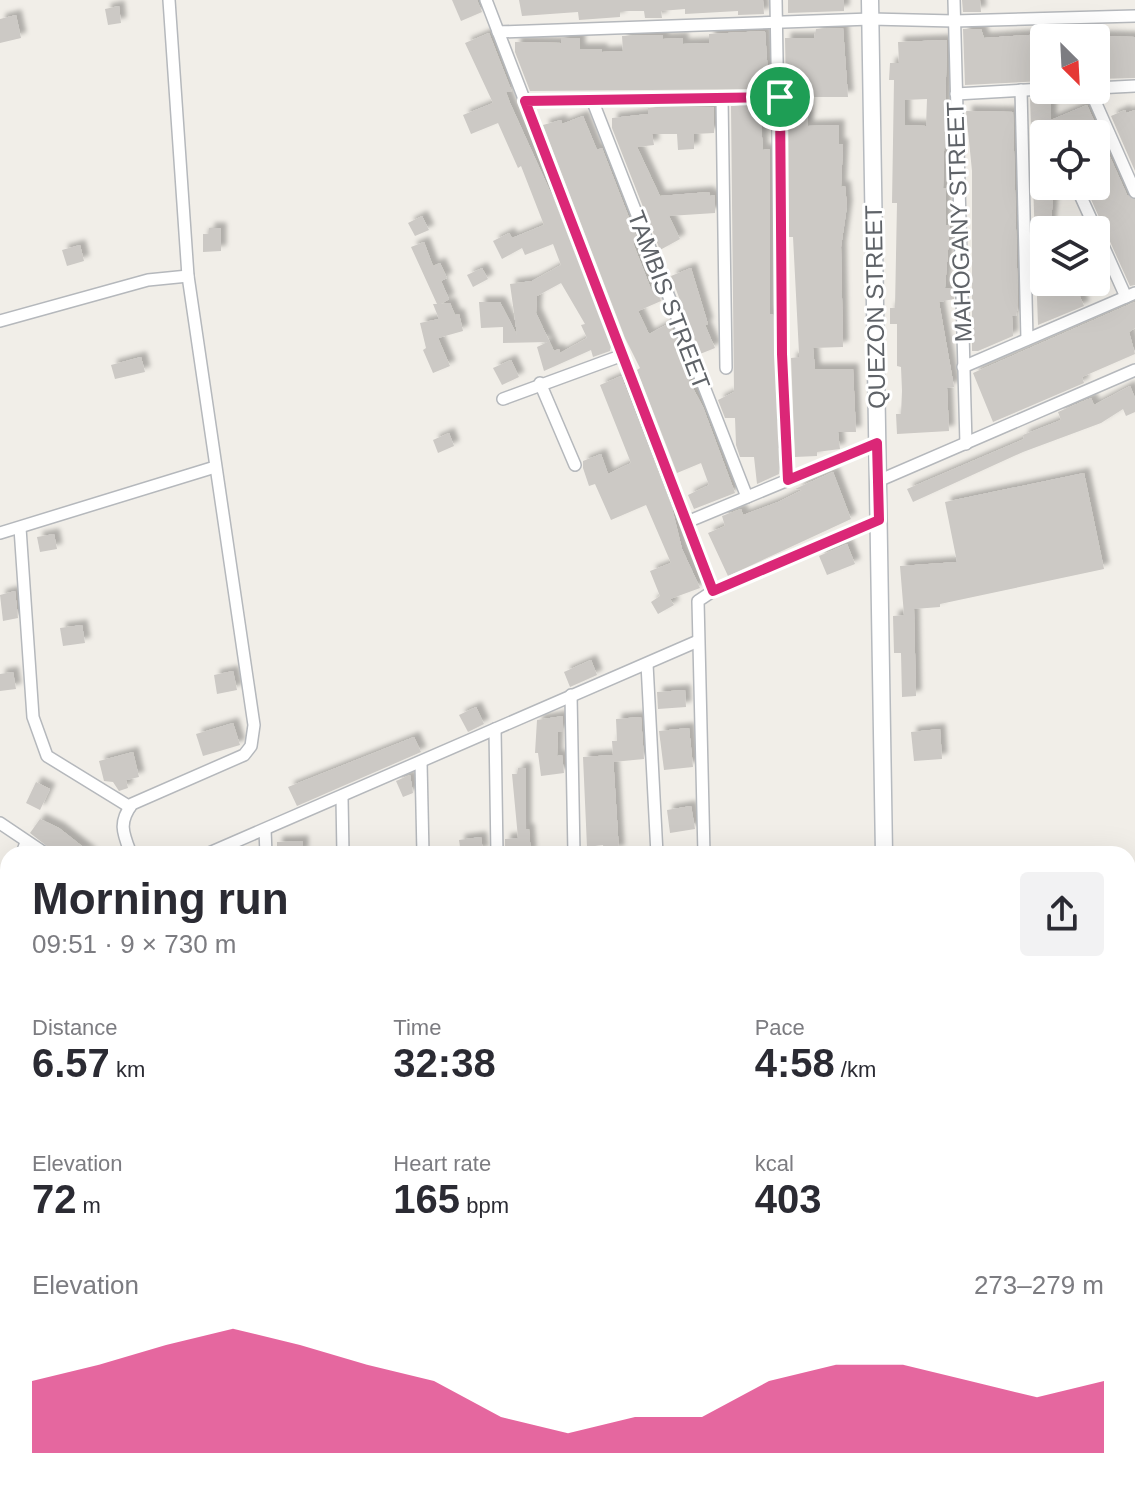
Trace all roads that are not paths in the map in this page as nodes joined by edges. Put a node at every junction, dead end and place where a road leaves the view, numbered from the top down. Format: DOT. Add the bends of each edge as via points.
graph roads {
  1 [pos="169,0"];
  2 [pos="486,0"];
  3 [pos="776,0"];
  4 [pos="870,0"];
  5 [pos="954,0"];
  6 [pos="1135,16"];
  7 [pos="871,19"];
  8 [pos="954,21"];
  9 [pos="776,22"];
  10 [pos="498,32"];
  11 [pos="1135,86"];
  12 [pos="1110,87"];
  13 [pos="1021,90"];
  14 [pos="1030,90"];
  15 [pos="956,94"];
  16 [pos="780,97"];
  17 [pos="722,98"];
  18 [pos="525,101"];
  19 [pos="593,102"];
  20 [pos="1096,104"];
  21 [pos="1135,192"];
  22 [pos="1110,257"];
  23 [pos="188,276"];
  24 [pos="1130,295"];
  25 [pos="0,321"];
  26 [pos="1027,339"];
  27 [pos="623,355"];
  28 [pos="963,367"];
  29 [pos="726,368"];
  30 [pos="1135,370"];
  31 [pos="540,383"];
  32 [pos="503,399"];
  33 [pos="877,443"];
  34 [pos="966,444"];
  35 [pos="575,465"];
  36 [pos="215,467"];
  37 [pos="788,480"];
  38 [pos="878,481"];
  39 [pos="747,497"];
  40 [pos="879,520"];
  41 [pos="687,522"];
  42 [pos="20,528"];
  43 [pos="0,533"];
  44 [pos="713,591"];
  45 [pos="698,641"];
  46 [pos="647,664"];
  47 [pos="571,695"];
  48 [pos="495,729"];
  49 [pos="421,762"];
  50 [pos="342,798"];
  51 [pos="130,807"];
  52 [pos="0,823"];
  53 [pos="265,830"];
  54 [pos="22,846"];
  55 [pos="128,846"];
  56 [pos="226,846"];
  57 [pos="266,846"];
  58 [pos="343,846"];
  59 [pos="423,846"];
  60 [pos="497,846"];
  61 [pos="574,846"];
  62 [pos="657,846"];
  63 [pos="704,846"];
  64 [pos="884,846"];
  1 -- 23 [label="street"];
  2 -- 10 [label="street"];
  3 -- 9 [label="street"];
  4 -- 7 [label="street, QUEZON STREET"];
  5 -- 8 [label="street, MAHOGANY STREET"];
  6 -- 8 [label="street"];
  7 -- 8 [label="street"];
  7 -- 9 [label="street"];
  7 -- 33 [label="street, QUEZON STREET"];
  8 -- 15 [label="street, MAHOGANY STREET"];
  9 -- 10 [label="street"];
  9 -- 16 [label="street"];
  10 -- 18 [label="street"];
  11 -- 12 [label="street"];
  13 -- 14 [label="street"];
  13 -- 15 [label="street"];
  13 -- 26 [label="street"];
  15 -- 28 [label="street, MAHOGANY STREET"];
  16 -- 17 [label="street"];
  16 -- 37 [label="street"];
  17 -- 19 [label="street"];
  17 -- 29 [label="street"];
  18 -- 19 [label="street"];
  18 -- 27 [label="street"];
  19 -- 39 [label="street, TAMBIS STREET"];
  20 -- 21 [label="street"];
  22 -- 24 [label="street"];
  23 -- 25 [label="street" via="148,280"];
  23 -- 36 [label="street"];
  24 -- 26 [label="street"];
  26 -- 28 [label="street"];
  27 -- 31 [label="street"];
  27 -- 41 [label="street"];
  28 -- 34 [label="street, MAHOGANY STREET"];
  30 -- 34 [label="street"];
  31 -- 32 [label="street"];
  31 -- 35 [label="street"];
  33 -- 37 [label="street"];
  33 -- 38 [label="street, QUEZON STREET"];
  34 -- 38 [label="street"];
  36 -- 42 [label="street"];
  36 -- 51 [label="street" via="254,725 251,746 226,765"];
  37 -- 39 [label="street"];
  38 -- 40 [label="street, QUEZON STREET"];
  39 -- 41 [label="street"];
  40 -- 44 [label="street"];
  40 -- 64 [label="street, QUEZON STREET"];
  41 -- 44 [label="street"];
  42 -- 43 [label="street"];
  42 -- 51 [label="street" via="33,717 40,745 47,756"];
  44 -- 45 [label="street" via="698,601"];
  45 -- 46 [label="street"];
  45 -- 63 [label="street"];
  46 -- 47 [label="street"];
  46 -- 62 [label="street"];
  47 -- 48 [label="street"];
  47 -- 61 [label="street"];
  48 -- 49 [label="street"];
  48 -- 60 [label="street"];
  49 -- 50 [label="street"];
  49 -- 59 [label="street"];
  50 -- 53 [label="street"];
  50 -- 58 [label="street"];
  51 -- 55 [label="street" via="121,829"];
  52 -- 54 [label="street"];
  53 -- 56 [label="street"];
  53 -- 57 [label="street"];
}
